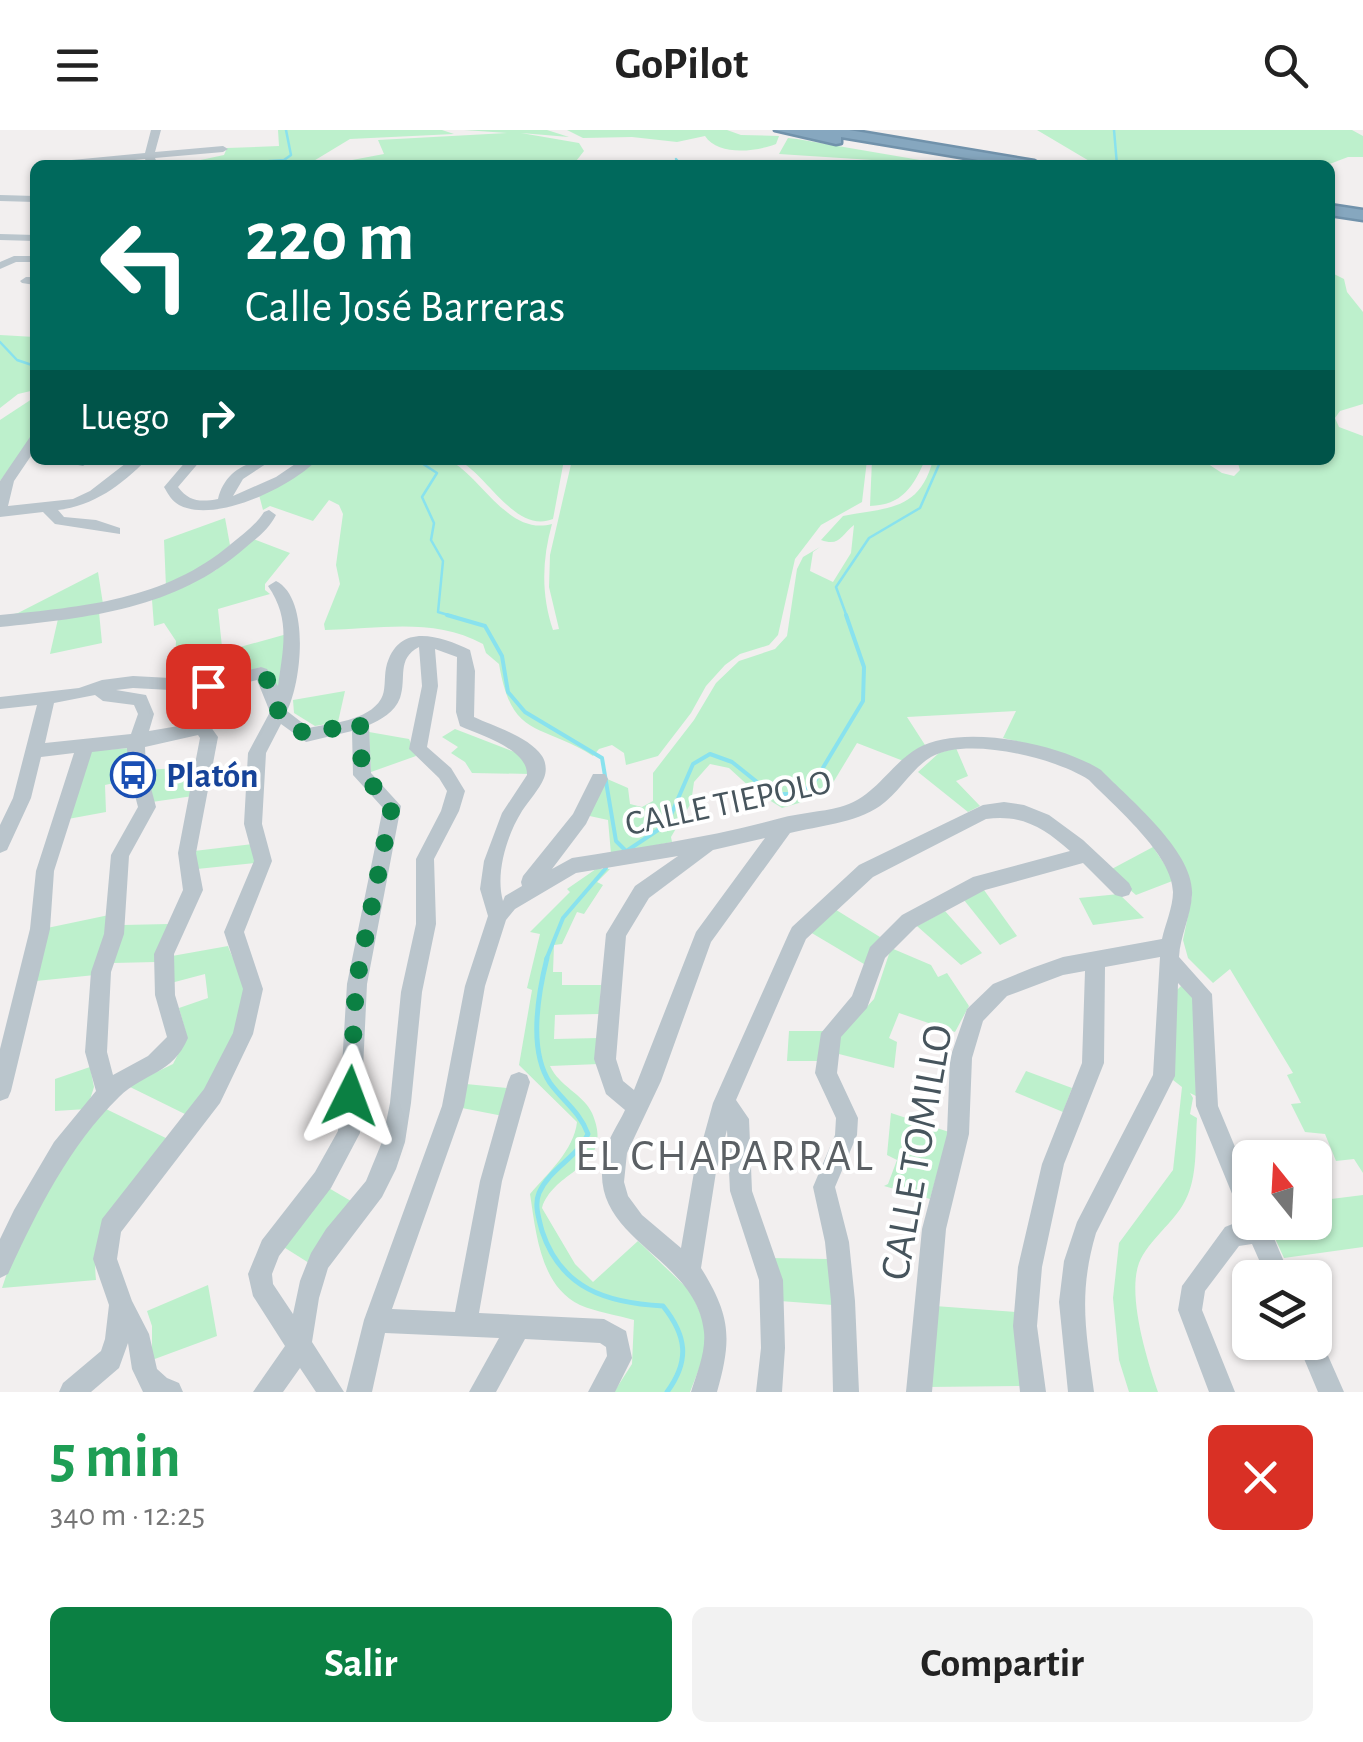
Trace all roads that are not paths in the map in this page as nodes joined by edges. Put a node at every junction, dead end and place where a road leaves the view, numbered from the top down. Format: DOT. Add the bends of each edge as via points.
graph roads {
  1 [pos="156,130"];
  2 [pos="782,130"];
  3 [pos="823,130"];
  4 [pos="843,130"];
  5 [pos="873,139"];
  6 [pos="224,149"];
  7 [pos="152,160"];
  8 [pos="958,160"];
  9 [pos="1003,160"];
  10 [pos="0,198"];
  11 [pos="30,199"];
  12 [pos="1335,211"];
  13 [pos="1363,216"];
  14 [pos="1335,220"];
  15 [pos="1363,224"];
  16 [pos="0,238"];
  17 [pos="30,238"];
  18 [pos="30,259"];
  19 [pos="0,266"];
  20 [pos="30,448"];
  21 [pos="132,465"];
  22 [pos="190,465"];
  23 [pos="256,465"];
  24 [pos="302,465"];
  25 [pos="226,503"];
  26 [pos="48,508"];
  27 [pos="0,510"];
  28 [pos="269,515"];
  29 [pos="115,532"];
  30 [pos="276,586"];
  31 [pos="0,620"];
  32 [pos="427,644"];
  33 [pos="81,694"];
  34 [pos="47,698"];
  35 [pos="0,703"];
  36 [pos="279,713"];
  37 [pos="360,722"];
  38 [pos="138,740"];
  39 [pos="85,745"];
  40 [pos="33,751"];
  41 [pos="600,779"];
  42 [pos="786,824"];
  43 [pos="711,843"];
  44 [pos="0,845"];
  45 [pos="1084,855"];
  46 [pos="1122,889"];
  47 [pos="505,909"];
  48 [pos="1169,953"];
  49 [pos="1095,960"];
  50 [pos="519,1082"];
  51 [pos="0,1091"];
  52 [pos="108,1094"];
  53 [pos="724,1103"];
  54 [pos="636,1106"];
  55 [pos="1232,1167"];
  56 [pos="1232,1235"];
  57 [pos="0,1266"];
  58 [pos="690,1270"];
  59 [pos="121,1306"];
  60 [pos="376,1320"];
  61 [pos="465,1326"];
  62 [pos="518,1328"];
  63 [pos="300,1347"];
  64 [pos="1317,1360"];
  65 [pos="72,1392"];
  66 [pos="170,1392"];
  67 [pos="266,1392"];
  68 [pos="332,1392"];
  69 [pos="359,1392"];
  70 [pos="482,1392"];
  71 [pos="601,1392"];
  72 [pos="704,1392"];
  73 [pos="769,1392"];
  74 [pos="846,1392"];
  75 [pos="919,1392"];
  76 [pos="1033,1392"];
  77 [pos="1082,1392"];
  78 [pos="1222,1392"];
  79 [pos="1331,1392"];
  1 -- 7 [label="street"];
  2 -- 8 [label="highway"];
  3 -- 5 [label="highway"];
  4 -- 5 [label="highway"];
  5 -- 9 [label="highway"];
  6 -- 7 [label="street"];
  10 -- 11 [label="street"];
  12 -- 13 [label="highway"];
  14 -- 15 [label="highway"];
  16 -- 17 [label="street"];
  18 -- 19 [label="street"];
  20 -- 27 [label="street" via="8,481"];
  21 -- 26 [label="street" via="94,494"];
  22 -- 25 [label="street" via="171,487 178,501 201,508"];
  23 -- 25 [label="street" via="231,480"];
  24 -- 25 [label="street"];
  26 -- 27 [label="street"];
  26 -- 29 [label="street" via="60,521"];
  28 -- 31 [label="street" via="204,572 164,591 70,614"];
  30 -- 36 [label="street" via="292,623"];
  32 -- 37 [label="street" via="396,652 392,697"];
  32 -- 47 [label="street" via="464,654 466,721 535,760 536,776 493,862 490,889"];
  32 -- 63 [label="street" via="430,686 418,749 456,791 452,813 426,857 427,913 395,1130 375,1187 320,1258"];
  33 -- 34 [label="street"];
  33 -- 36 [label="street" via="134,682 208,686 261,672"];
  33 -- 38 [label="street" via="140,698 146,714"];
  34 -- 35 [label="street"];
  34 -- 40 [label="street"];
  36 -- 37 [label="street" via="306,735"];
  36 -- 59 [label="street" via="257,752 254,824 262,862 234,932 253,989 243,1034 212,1096 110,1227 105,1259"];
  37 -- 63 [label="street" via="362,774 392,806 356,984 348,1133 323,1180 270,1248 260,1274 261,1288"];
  38 -- 39 [label="street"];
  38 -- 52 [label="street" via="147,807 120,855 114,934 100,972 96,1052"];
  38 -- 52 [label="street" via="202,728 208,737 187,852 193,890 164,954 165,995 178,1038 162,1062"];
  39 -- 40 [label="street"];
  39 -- 51 [label="street" via="45,871 40,929"];
  40 -- 44 [label="street" via="22,798"];
  41 -- 47 [label="street" via="548,863"];
  42 -- 43 [label="street, CALLE TIEPOLO"];
  42 -- 48 [label="street, CALLE TIEPOLO" via="873,801 924,754 952,743 1002,744 1081,766 1177,867 1183,892"];
  42 -- 54 [label="street" via="703,938"];
  43 -- 47 [label="street, CALLE TIEPOLO" via="572,866"];
  43 -- 54 [label="street" via="642,892 616,934 605,1059 614,1087"];
  45 -- 46 [label="street"];
  45 -- 53 [label="street" via="1047,821 1004,808 983,812 866,871 799,933"];
  45 -- 74 [label="street" via="980,883 909,921 878,954 860,1001 831,1033 826,1073 847,1118 824,1187 844,1301"];
  47 -- 60 [label="street" via="475,986 453,1106"];
  48 -- 49 [label="street, CALLE TOMILLO"];
  48 -- 55 [label="street" via="1202,994 1207,1106"];
  48 -- 77 [label="street, CALLE TIEPOLO" via="1164,1076 1076,1260 1072,1302"];
  49 -- 75 [label="street, CALLE TOMILLO" via="1000,990 967,1032 958,1134 934,1229"];
  49 -- 76 [label="street" via="1093,1062 1052,1164 1030,1267 1025,1326"];
  50 -- 61 [label="street" via="491,1181"];
  52 -- 57 [label="street" via="29,1200"];
  53 -- 58 [label="street"];
  53 -- 73 [label="street" via="738,1119 741,1191 771,1280"];
  54 -- 58 [label="street" via="616,1152 612,1182 618,1202 634,1224"];
  56 -- 78 [label="street" via="1194,1286 1190,1310"];
  58 -- 72 [label="street" via="716,1330"];
  59 -- 65 [label="street" via="110,1359"];
  59 -- 66 [label="street" via="139,1338 144,1375"];
  60 -- 61 [label="street"];
  60 -- 69 [label="street"];
  61 -- 62 [label="street"];
  62 -- 70 [label="street"];
  62 -- 71 [label="street" via="610,1334 620,1358"];
  63 -- 67 [label="street"];
  63 -- 68 [label="street"];
  64 -- 79 [label="street"];
}
